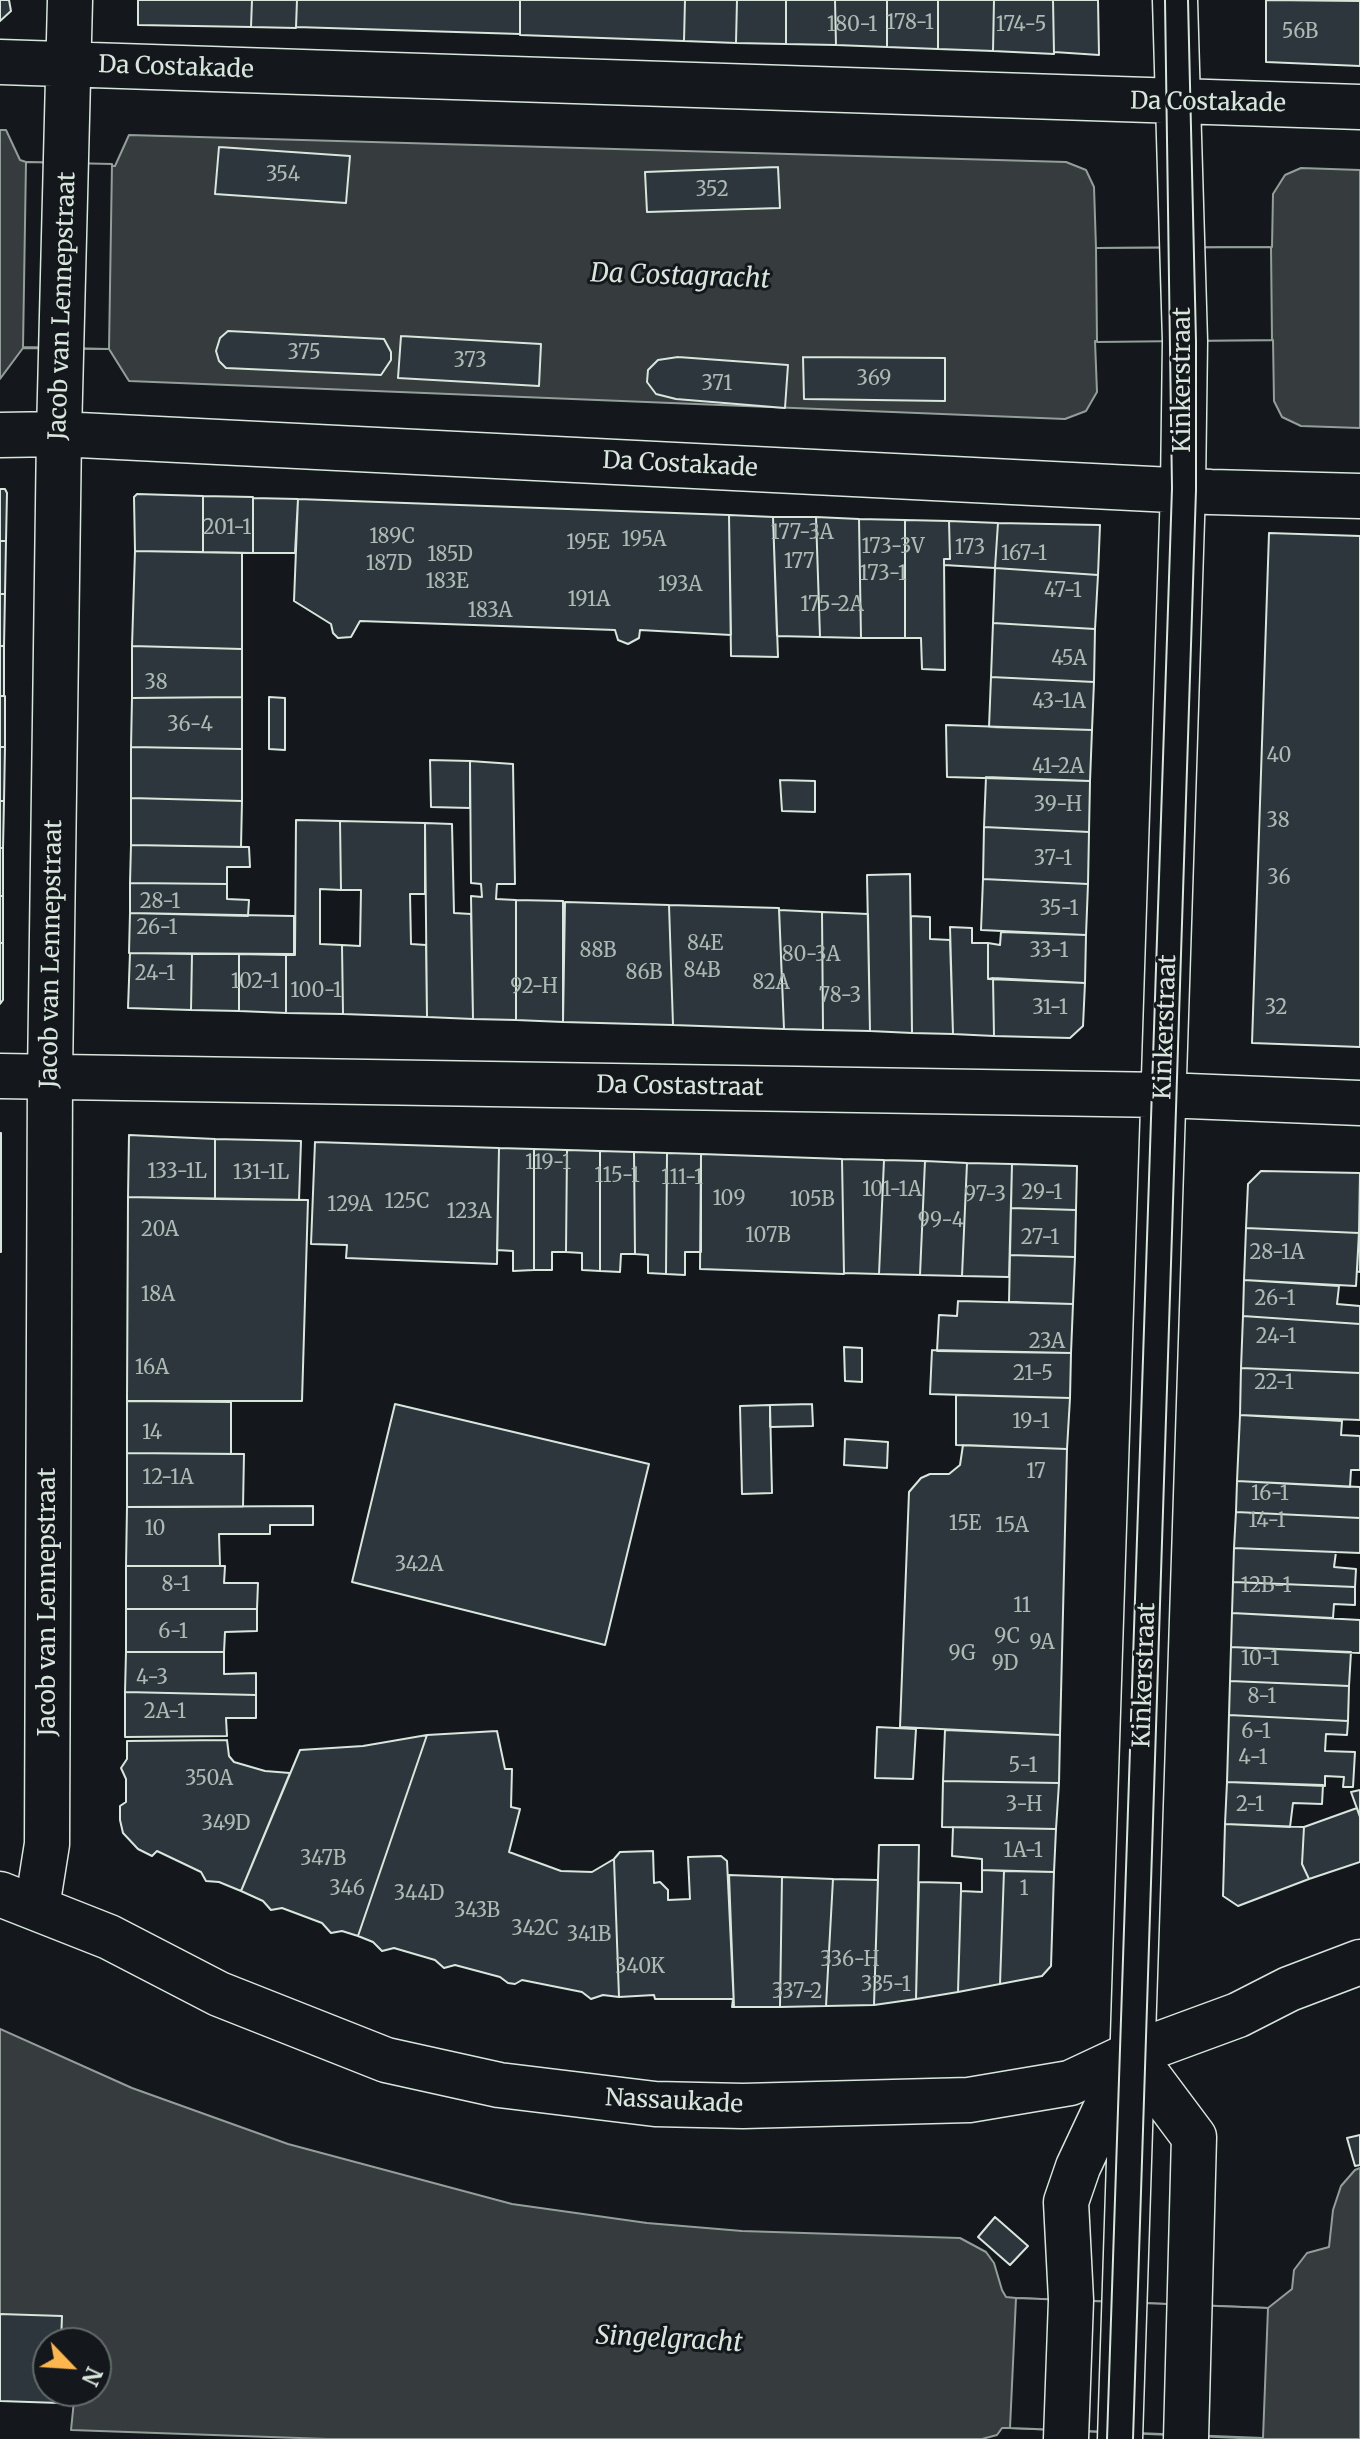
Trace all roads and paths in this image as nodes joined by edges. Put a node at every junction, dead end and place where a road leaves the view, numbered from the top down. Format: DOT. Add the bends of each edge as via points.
graph roads {
  1 [pos="70,0"];
  2 [pos="1175,0"];
  3 [pos="0,62"];
  4 [pos="68,64"];
  5 [pos="1177,101"];
  6 [pos="1360,107"];
  7 [pos="59,434"];
  8 [pos="0,435"];
  9 [pos="1183,489"];
  10 [pos="1360,496"];
  11 [pos="0,1076"];
  12 [pos="50,1077"];
  13 [pos="1164,1095"];
  14 [pos="1360,1103"];
  15 [pos="19,1901"];
  16 [pos="1360,1962"];
  17 [pos="1132,2054"];
  18 [pos="1067,2435"];
  19 [pos="1120,2436"];
  20 [pos="1186,2437"];
  1 -- 4 [label="street, Jacob van Lennepstraat"];
  2 -- 5 [label="street, Kinkerstraat"];
  3 -- 4 [label="street, Da Costakade"];
  4 -- 5 [label="street, Da Costakade"];
  4 -- 7 [label="street, Jacob van Lennepstraat"];
  5 -- 6 [label="street, Da Costakade"];
  5 -- 9 [label="street, Kinkerstraat" via="1185,341"];
  7 -- 8 [label="street, Da Costakade"];
  7 -- 9 [label="street, Da Costakade"];
  7 -- 12 [label="street, Jacob van Lennepstraat"];
  9 -- 10 [label="street, Da Costakade"];
  9 -- 13 [label="street, Kinkerstraat"];
  11 -- 12 [label="street, Da Costastraat"];
  12 -- 13 [label="street, Da Costastraat"];
  12 -- 15 [label="street, Jacob van Lennepstraat" via="47,1844"];
  13 -- 14 [label="street, Da Costastraat"];
  13 -- 17 [label="street, Kinkerstraat"];
  15 -- 17 [label="street, Nassaukade" via="109,1937 219,1994 386,2060 584,2097 743,2106 969,2100 1070,2083"];
  16 -- 17 [label="street, Nassaukade"];
  17 -- 18 [label="street, Kinkerstraat" via="1066,2202 1071,2300"];
  17 -- 19 [label="street, Kinkerstraat"];
  17 -- 20 [label="street" via="1194,2137"];
}
